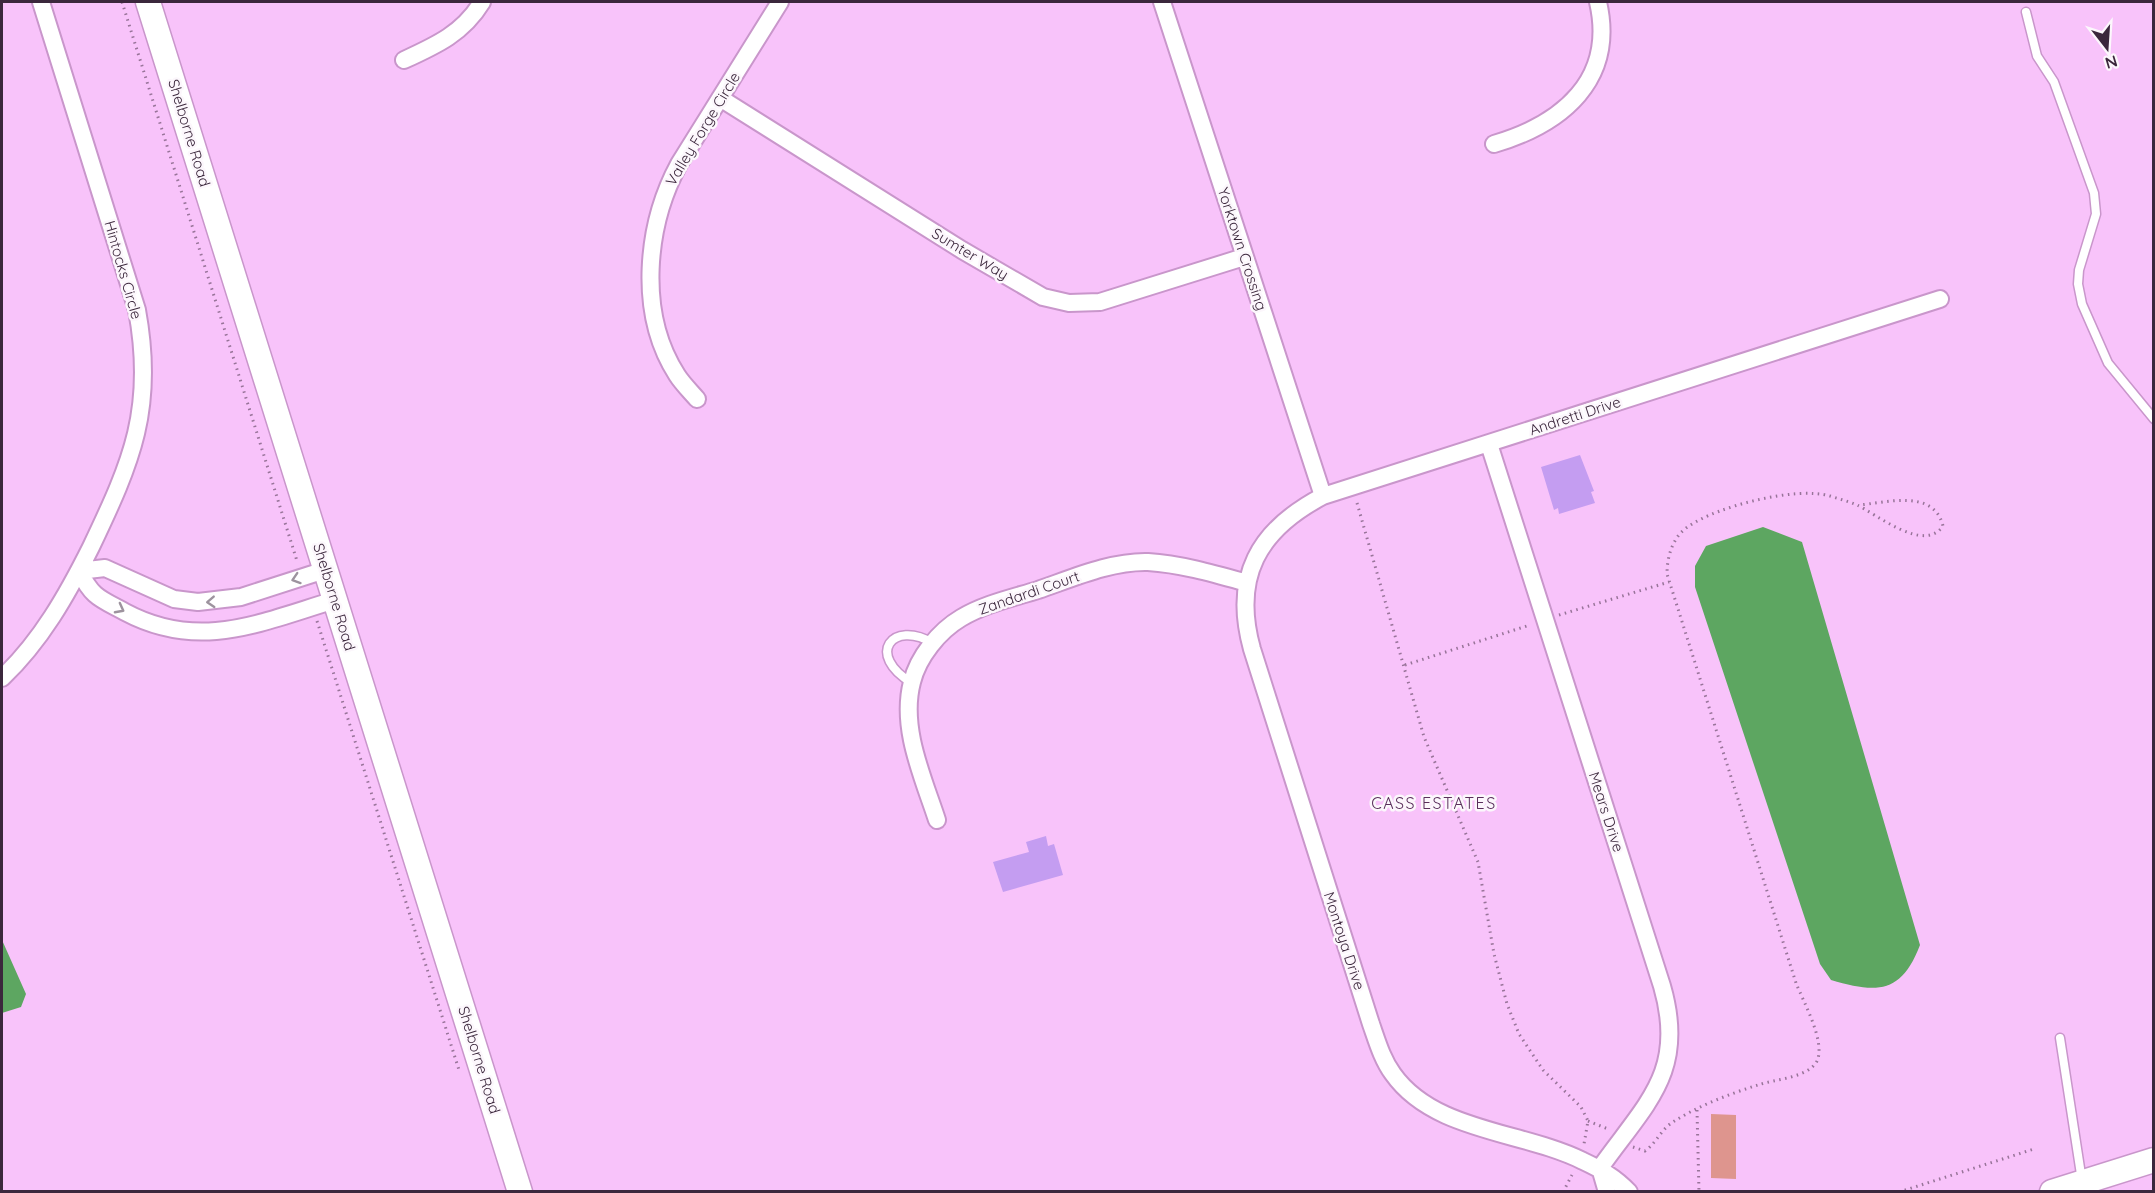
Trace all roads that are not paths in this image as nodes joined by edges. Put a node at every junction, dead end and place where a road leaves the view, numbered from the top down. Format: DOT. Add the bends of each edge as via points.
graph roads {
  1 [pos="41,2"];
  2 [pos="148,2"];
  3 [pos="482,2"];
  4 [pos="780,2"];
  5 [pos="1162,2"];
  6 [pos="1598,2"];
  7 [pos="2026,12"];
  8 [pos="404,60"];
  9 [pos="720,98"];
  10 [pos="1494,144"];
  11 [pos="1244,257"];
  12 [pos="1940,299"];
  13 [pos="697,399"];
  14 [pos="2154,419"];
  15 [pos="1489,444"];
  16 [pos="1323,496"];
  17 [pos="325,570"];
  18 [pos="79,571"];
  19 [pos="1247,583"];
  20 [pos="334,600"];
  21 [pos="933,643"];
  22 [pos="2,678"];
  23 [pos="912,683"];
  24 [pos="937,820"];
  25 [pos="2060,1038"];
  26 [pos="2154,1160"];
  27 [pos="1600,1168"];
  28 [pos="2082,1182"];
  29 [pos="520,1191"];
  30 [pos="1608,1191"];
  31 [pos="1629,1191"];
  32 [pos="2052,1191"];
  1 -- 18 [label="street, Hintocks Circle" via="131,289 143,357 141,410 129,464"];
  2 -- 17 [label="street, Shelborne Road"];
  3 -- 8 [label="street" via="453,36"];
  4 -- 9 [label="street, Valley Forge Circle"];
  5 -- 11 [label="street, Yorktown Crossing"];
  6 -- 10 [label="street" via="1602,19 1599,51 1577,97 1563,112 1534,130"];
  7 -- 14 [label="lane" via="2037,56 2054,82 2094,193 2096,214 2079,270 2082,304 2108,363"];
  9 -- 11 [label="street, Sumter Way" via="1043,297 1069,303 1100,302"];
  9 -- 13 [label="street, Valley Forge Circle" via="670,181 658,219 651,266 654,314 662,346 677,375"];
  11 -- 16 [label="street, Yorktown Crossing"];
  12 -- 15 [label="street, Andretti Drive"];
  15 -- 16 [label="street, Andretti Drive"];
  15 -- 27 [label="street, Mears Drive" via="1666,1003 1671,1044 1666,1066 1649,1102"];
  16 -- 19 [label="street, Andretti Drive" via="1274,530 1253,562"];
  17 -- 18 [label="street, one-way" via="241,597 198,603 174,599 105,568"];
  17 -- 20 [label="street, Shelborne Road"];
  18 -- 20 [label="street, one-way" via="91,594 138,619 200,633 244,628"];
  18 -- 22 [label="street, Hintocks Circle" via="43,632"];
  19 -- 21 [label="street, Zandardi Court" via="1166,564 1120,564 983,607 960,618"];
  19 -- 27 [label="street, Montoya Drive" via="1245,619 1252,649 1387,1065 1411,1094 1433,1111"];
  20 -- 29 [label="street, Shelborne Road"];
  21 -- 23 [label="street, Zandardi Court"];
  21 -- 23 [label="lane" via="912,633 898,637 888,647 888,663"];
  23 -- 24 [label="street, Zandardi Court" via="911,735"];
  25 -- 28 [label="lane"];
  26 -- 28 [label="street"];
  27 -- 30 [label="street"];
  27 -- 31 [label="street, Montoya Drive"];
  28 -- 32 [label="street"];
}
